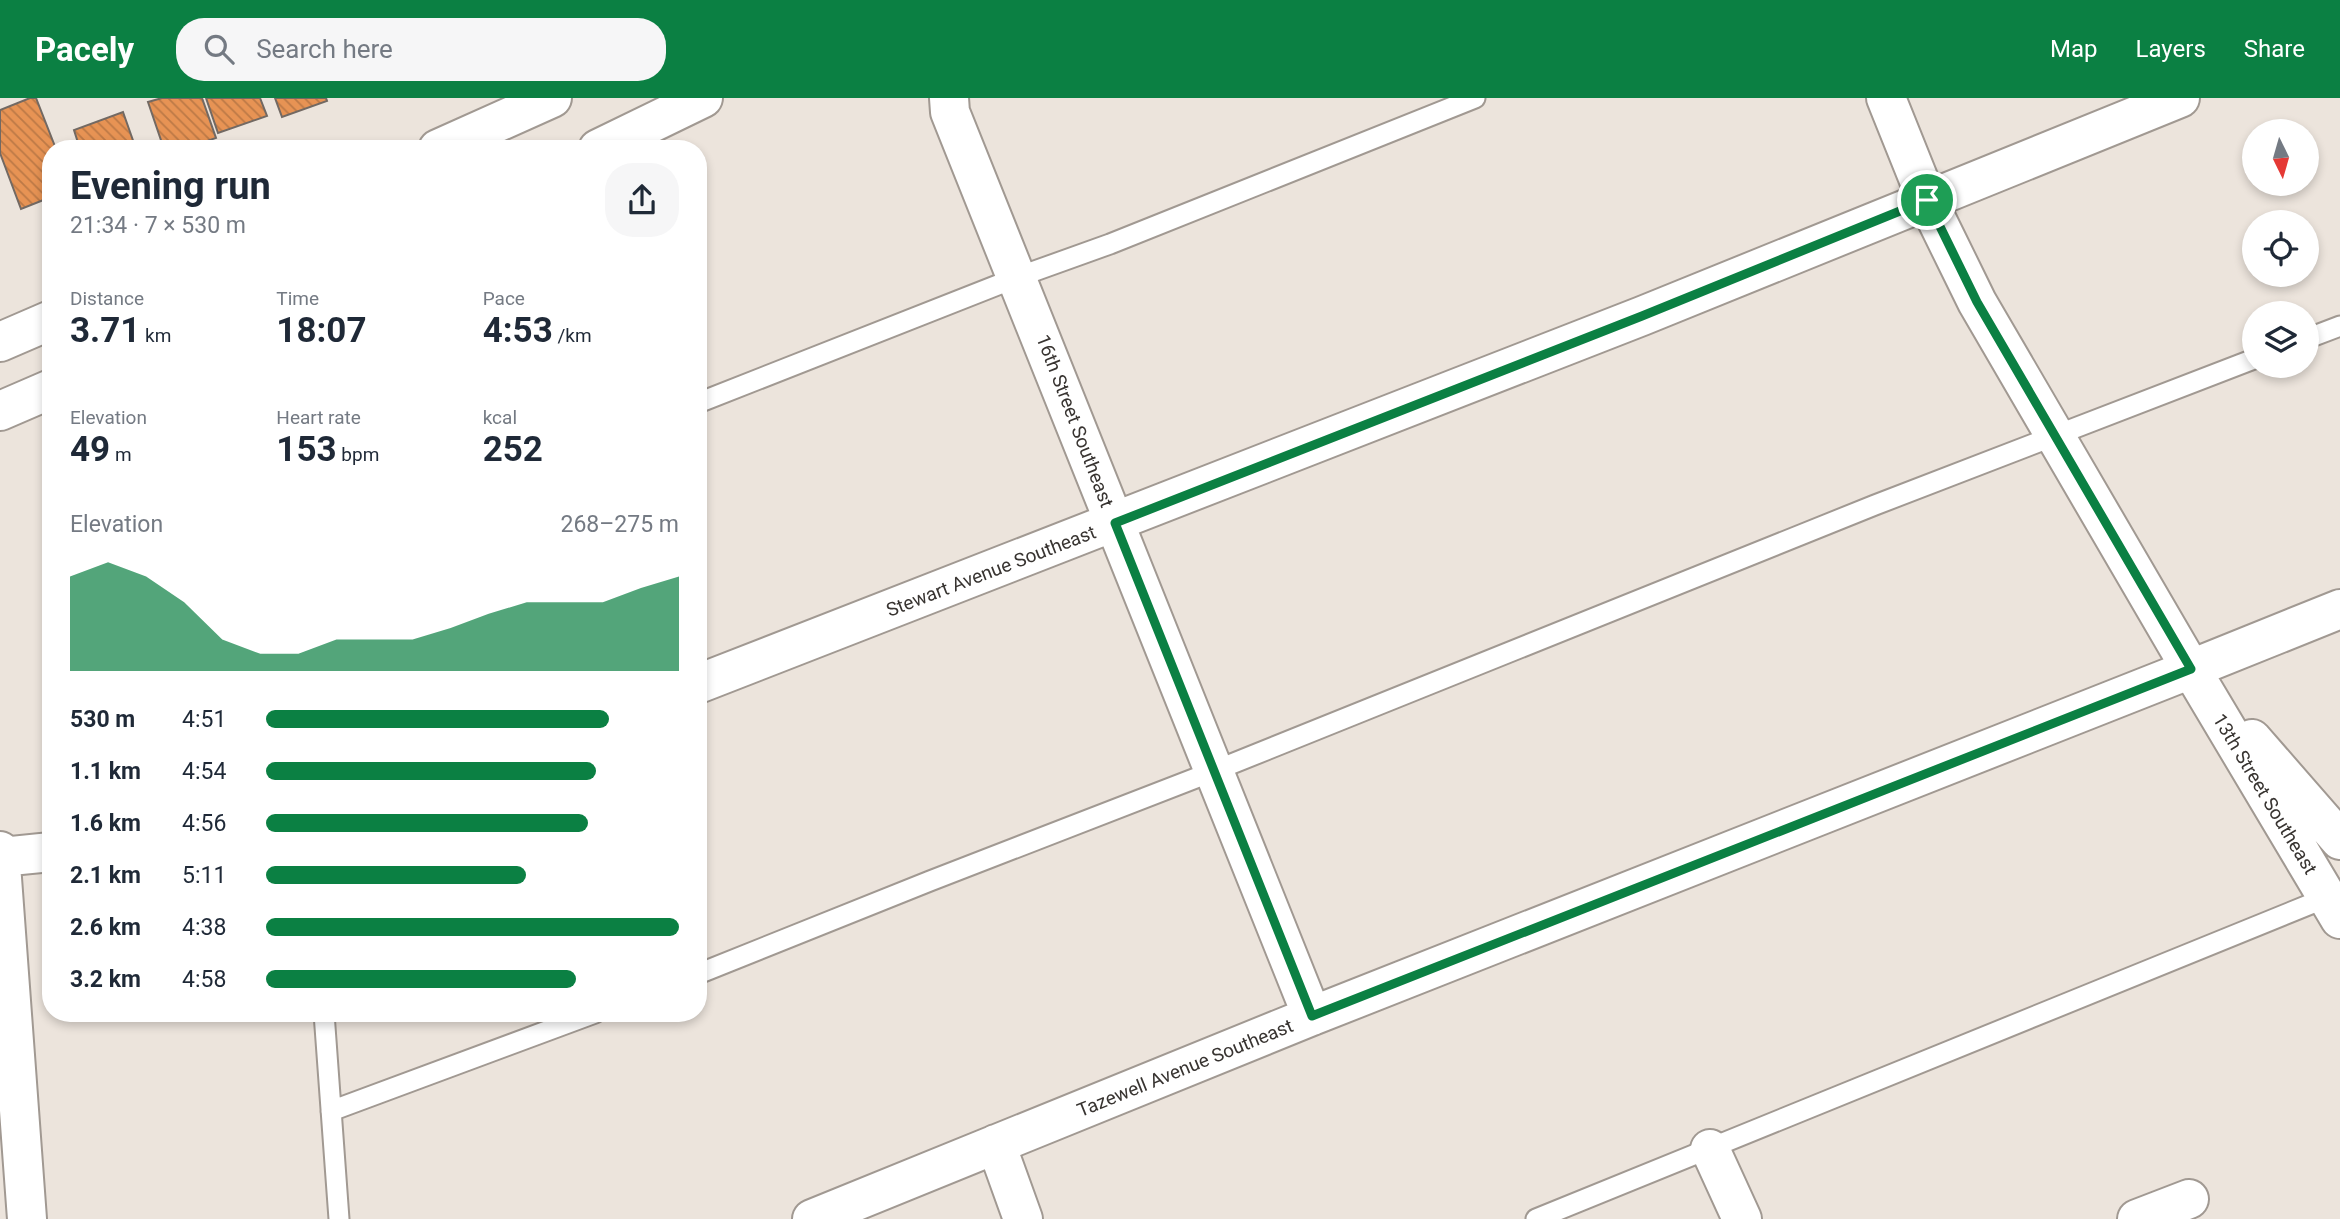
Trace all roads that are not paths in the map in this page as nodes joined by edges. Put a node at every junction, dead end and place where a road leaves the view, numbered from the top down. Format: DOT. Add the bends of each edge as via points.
graph roads {
  1 [pos="552,98"];
  2 [pos="703,98"];
  3 [pos="949,98"];
  4 [pos="1475,98"];
  5 [pos="1886,98"];
  6 [pos="2180,98"];
  7 [pos="458,140"];
  8 [pos="617,140"];
  9 [pos="1927,200"];
  10 [pos="1018,277"];
  11 [pos="42,324"];
  12 [pos="2340,326"];
  13 [pos="2319,334"];
  14 [pos="0,342"];
  15 [pos="2242,364"];
  16 [pos="42,393"];
  17 [pos="707,399"];
  18 [pos="0,411"];
  19 [pos="2055,436"];
  20 [pos="1115,523"];
  21 [pos="2340,609"];
  22 [pos="2191,669"];
  23 [pos="707,681"];
  24 [pos="1214,771"];
  25 [pos="2340,840"];
  26 [pos="0,851"];
  27 [pos="42,853"];
  28 [pos="0,857"];
  29 [pos="2335,903"];
  30 [pos="707,970"];
  31 [pos="1312,1016"];
  32 [pos="325,1022"];
  33 [pos="571,1022"];
  34 [pos="331,1111"];
  35 [pos="996,1144"];
  36 [pos="1710,1149"];
  37 [pos="2189,1199"];
  38 [pos="27,1219"];
  39 [pos="338,1219"];
  40 [pos="812,1219"];
  41 [pos="1023,1219"];
  42 [pos="1536,1219"];
  43 [pos="1742,1219"];
  44 [pos="2137,1219"];
  1 -- 7 [label="street"];
  2 -- 8 [label="street"];
  3 -- 10 [label="street, 16th Street Southeast" via="950,111"];
  4 -- 10 [label="lane"];
  5 -- 9 [label="street, 13th Street Southeast"];
  6 -- 9 [label="street, Stewart Avenue Southeast"];
  9 -- 19 [label="street, 13th Street Southeast" via="1977,302"];
  9 -- 20 [label="street, Stewart Avenue Southeast"];
  10 -- 17 [label="lane"];
  10 -- 20 [label="street, 16th Street Southeast"];
  11 -- 14 [label="street"];
  12 -- 13 [label="lane"];
  15 -- 19 [label="lane"];
  16 -- 18 [label="street"];
  19 -- 22 [label="street, 13th Street Southeast"];
  19 -- 24 [label="lane"];
  20 -- 23 [label="street, Stewart Avenue Southeast"];
  20 -- 24 [label="street, 16th Street Southeast"];
  21 -- 22 [label="street, Tazewell Avenue Southeast"];
  22 -- 25 [label="street, 13th Street Southeast"];
  22 -- 29 [label="street, 13th Street Southeast"];
  22 -- 31 [label="street, Tazewell Avenue Southeast"];
  24 -- 30 [label="lane"];
  24 -- 31 [label="street, 16th Street Southeast"];
  26 -- 28 [label="street"];
  27 -- 28 [label="street"];
  28 -- 38 [label="street"];
  29 -- 36 [label="lane"];
  31 -- 35 [label="street, Tazewell Avenue Southeast"];
  32 -- 34 [label="lane"];
  33 -- 34 [label="lane"];
  34 -- 39 [label="lane"];
  35 -- 40 [label="street, Tazewell Avenue Southeast"];
  35 -- 41 [label="street"];
  36 -- 42 [label="lane"];
  36 -- 43 [label="street"];
  37 -- 44 [label="street"];
}
